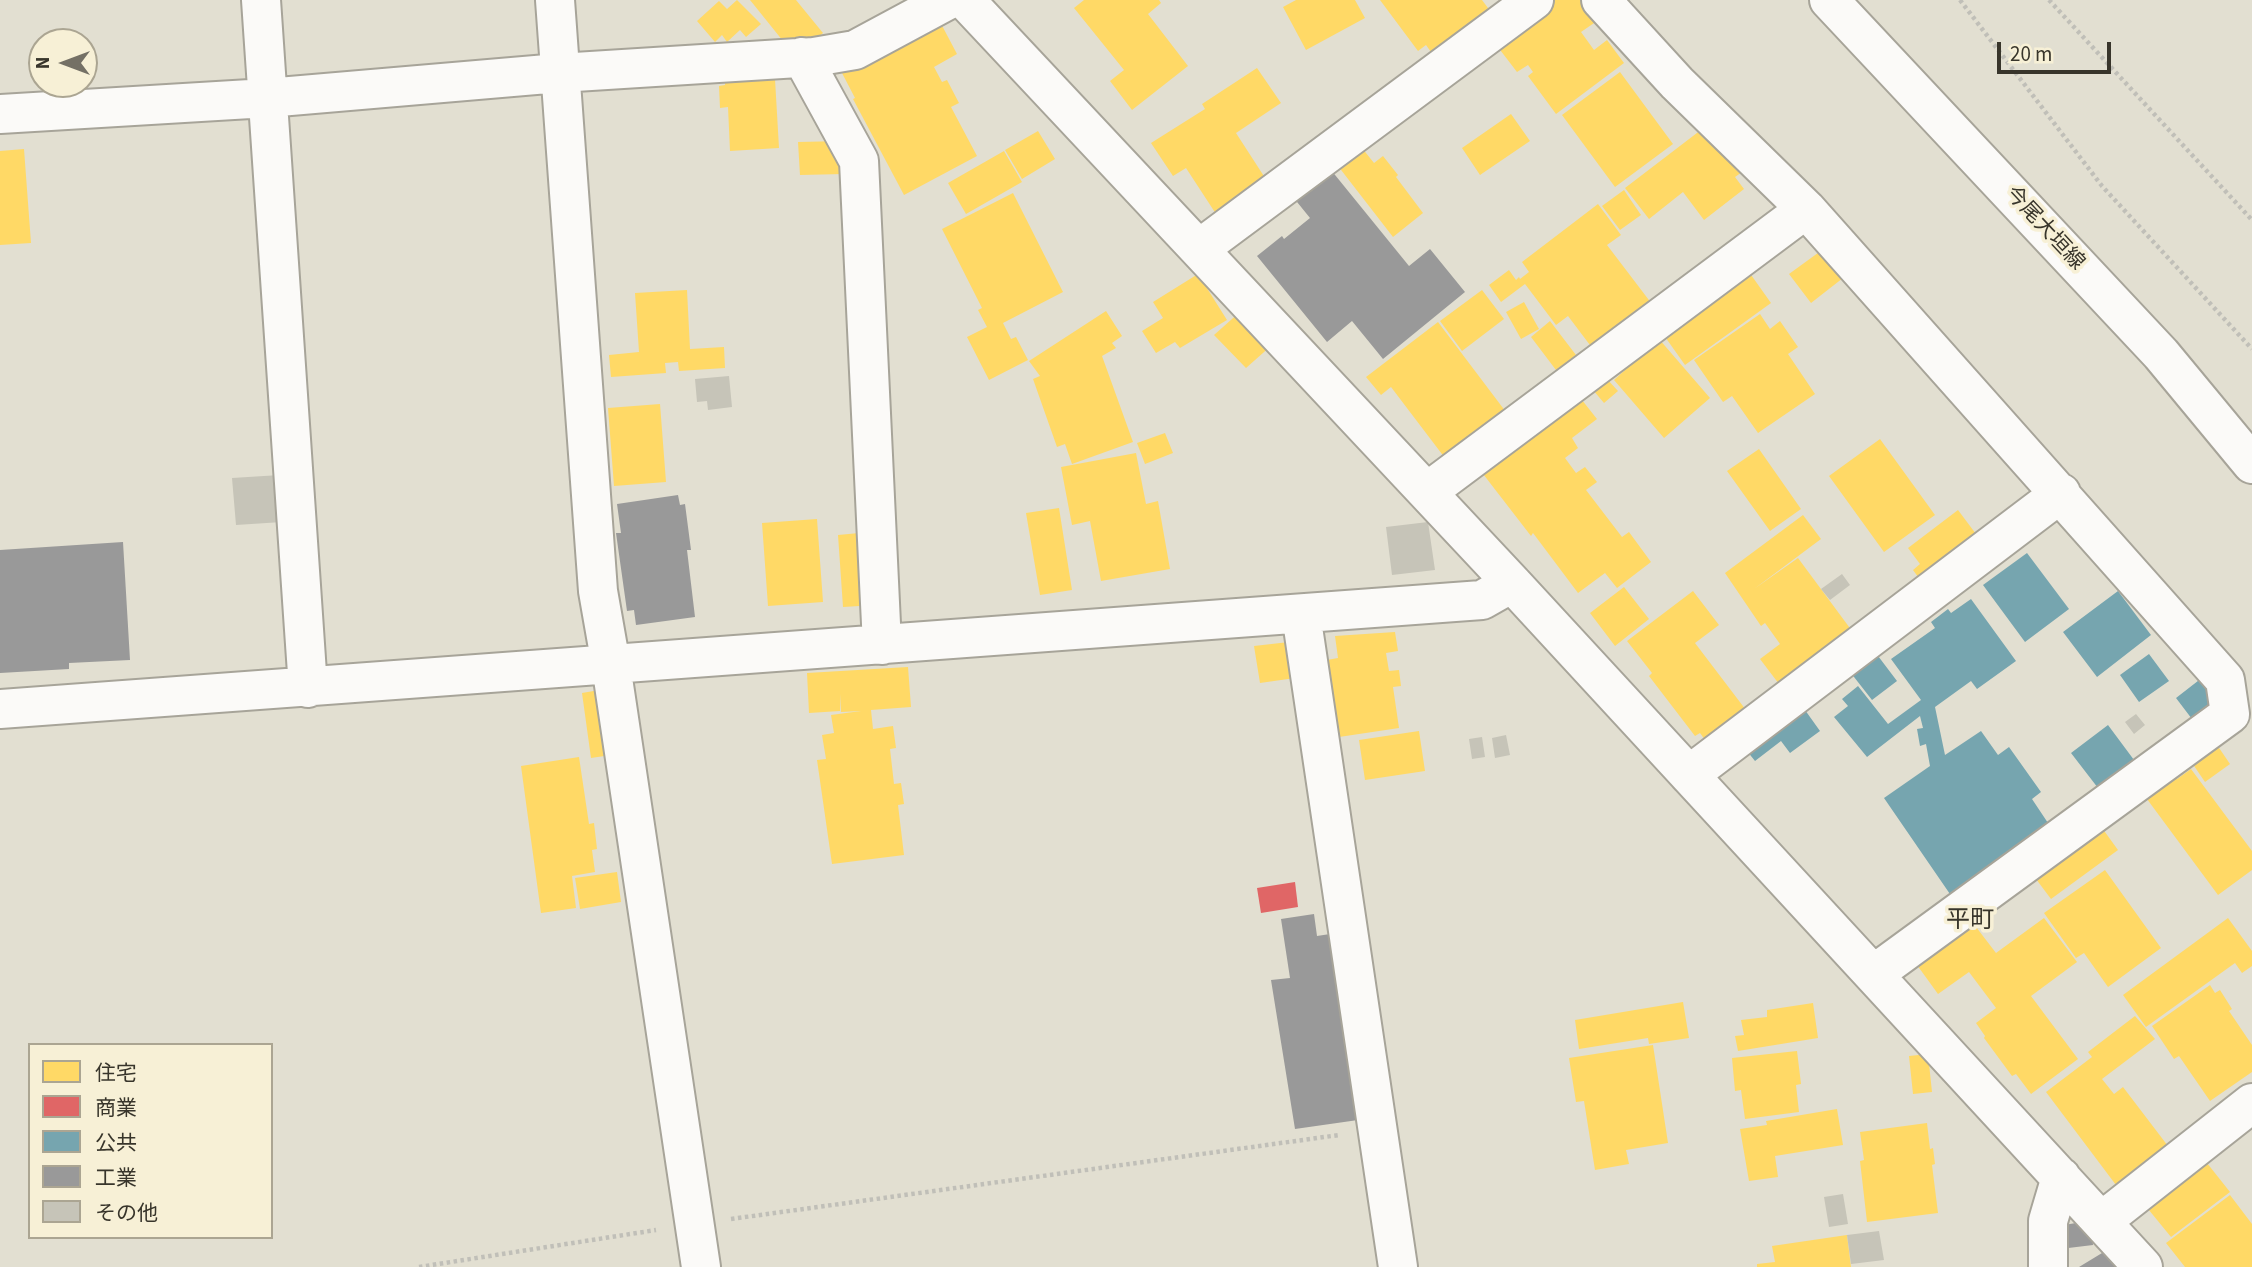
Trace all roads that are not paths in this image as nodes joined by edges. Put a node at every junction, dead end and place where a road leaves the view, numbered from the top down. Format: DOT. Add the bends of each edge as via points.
graph roads {
  1 [pos="261,0"];
  2 [pos="555,0"];
  3 [pos="1534,0"];
  4 [pos="1601,0"];
  5 [pos="1829,0"];
  6 [pos="963,1"];
  7 [pos="802,57"];
  8 [pos="559,73"];
  9 [pos="267,98"];
  10 [pos="0,114"];
  11 [pos="1806,209"];
  12 [pos="1199,249"];
  13 [pos="2252,464"];
  14 [pos="1427,492"];
  15 [pos="2061,493"];
  16 [pos="1513,583"];
  17 [pos="1301,614"];
  18 [pos="883,645"];
  19 [pos="611,665"];
  20 [pos="308,688"];
  21 [pos="0,709"];
  22 [pos="1689,775"];
  23 [pos="1874,974"];
  24 [pos="2252,1103"];
  25 [pos="2062,1177"];
  26 [pos="2102,1221"];
  27 [pos="701,1267"];
  28 [pos="1398,1267"];
  29 [pos="2049,1267"];
  30 [pos="2143,1267"];
  1 -- 9 [label="street"];
  2 -- 8 [label="street"];
  3 -- 12 [label="street"];
  4 -- 11 [label="street" via="1677,83"];
  5 -- 13 [label="street, 今尾大垣線" via="2161,354"];
  6 -- 7 [label="street" via="855,50"];
  6 -- 12 [label="street"];
  7 -- 8 [label="street"];
  7 -- 18 [label="street" via="859,161"];
  8 -- 9 [label="street"];
  8 -- 19 [label="street" via="598,591"];
  9 -- 10 [label="street"];
  9 -- 20 [label="street"];
  11 -- 14 [label="street"];
  11 -- 15 [label="street"];
  12 -- 14 [label="street"];
  14 -- 16 [label="street"];
  15 -- 22 [label="street"];
  15 -- 23 [label="street" via="2225,680 2230,714"];
  16 -- 17 [label="street" via="1482,600"];
  16 -- 22 [label="street"];
  17 -- 18 [label="street"];
  17 -- 28 [label="street"];
  18 -- 19 [label="street"];
  19 -- 20 [label="street"];
  19 -- 27 [label="street"];
  20 -- 21 [label="street"];
  22 -- 23 [label="street"];
  23 -- 25 [label="street"];
  24 -- 26 [label="street"];
  25 -- 26 [label="street"];
  25 -- 29 [label="street" via="2048,1220"];
  26 -- 30 [label="street"];
}
